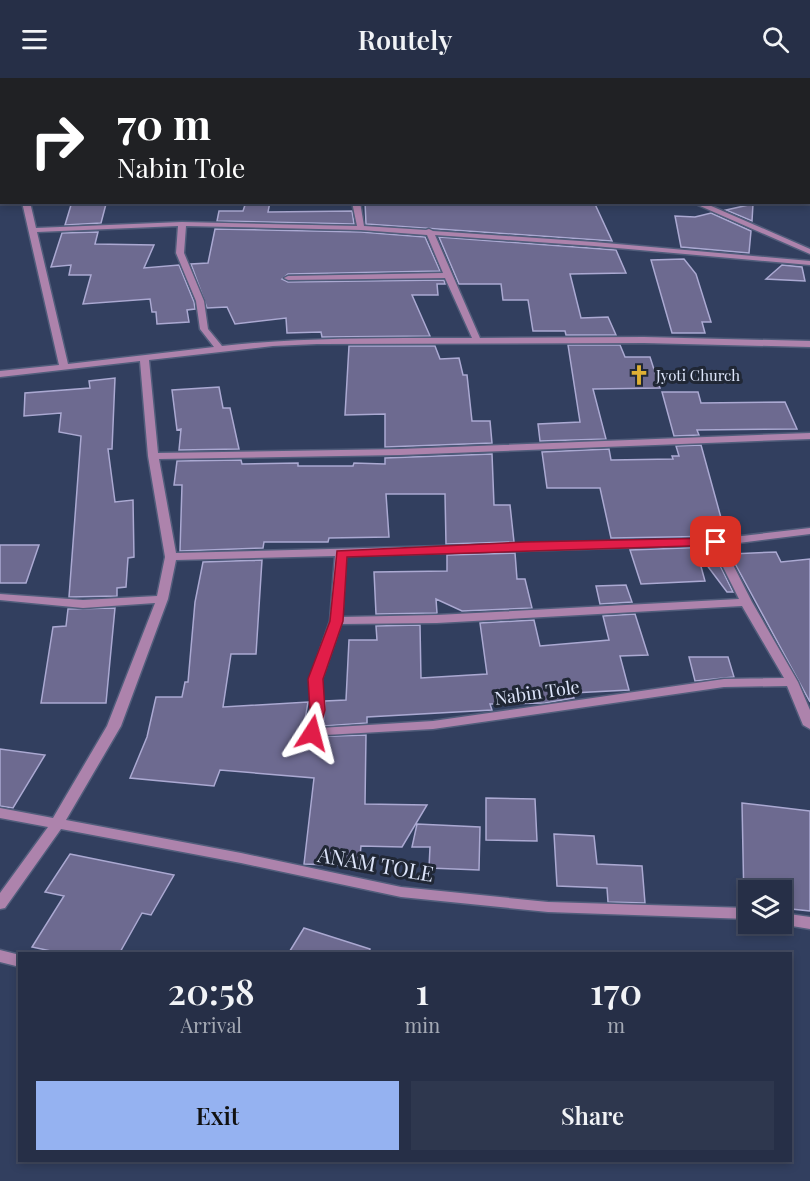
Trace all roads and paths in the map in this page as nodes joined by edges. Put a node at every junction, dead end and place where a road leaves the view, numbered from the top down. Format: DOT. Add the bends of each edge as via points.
graph roads {
  1 [pos="27,204"];
  2 [pos="356,204"];
  3 [pos="699,204"];
  4 [pos="182,224"];
  5 [pos="361,228"];
  6 [pos="34,230"];
  7 [pos="429,231"];
  8 [pos="809,250"];
  9 [pos="810,262"];
  10 [pos="449,275"];
  11 [pos="288,278"];
  12 [pos="477,340"];
  13 [pos="810,344"];
  14 [pos="220,349"];
  15 [pos="144,358"];
  16 [pos="64,366"];
  17 [pos="0,374"];
  18 [pos="810,436"];
  19 [pos="153,456"];
  20 [pos="810,531"];
  21 [pos="716,542"];
  22 [pos="341,554"];
  23 [pos="171,557"];
  24 [pos="0,597"];
  25 [pos="162,599"];
  26 [pos="746,602"];
  27 [pos="336,621"];
  28 [pos="792,682"];
  29 [pos="810,725"];
  30 [pos="0,813"];
  31 [pos="57,824"];
  32 [pos="0,904"];
  33 [pos="738,914"];
  34 [pos="792,920"];
  35 [pos="810,923"];
  36 [pos="0,956"];
  37 [pos="18,960"];
  1 -- 6 [label="street"];
  2 -- 5 [label="street"];
  3 -- 8 [label="street"];
  4 -- 5 [label="street"];
  4 -- 6 [label="street"];
  4 -- 14 [label="street" via="180,253 200,301 204,329"];
  5 -- 7 [label="street"];
  6 -- 16 [label="street"];
  7 -- 9 [label="street"];
  7 -- 10 [label="street"];
  10 -- 11 [label="street"];
  10 -- 12 [label="street"];
  12 -- 13 [label="street"];
  12 -- 14 [label="street" via="316,341"];
  14 -- 15 [label="street"];
  15 -- 16 [label="street"];
  15 -- 19 [label="street"];
  16 -- 17 [label="street"];
  18 -- 19 [label="street" via="400,452"];
  19 -- 23 [label="street"];
  20 -- 21 [label="street"];
  21 -- 22 [label="street"];
  21 -- 26 [label="street"];
  22 -- 23 [label="street"];
  22 -- 27 [label="street, Nabin Tole"];
  23 -- 25 [label="street"];
  24 -- 25 [label="street" via="83,604"];
  25 -- 31 [label="street" via="114,726"];
  26 -- 27 [label="street"];
  26 -- 28 [label="street"];
  27 -- 28 [label="street, Nabin Tole" via="316,679 317,710 312,733 433,725 724,683"];
  28 -- 29 [label="street"];
  30 -- 31 [label="street, ANAM TOLE"];
  31 -- 32 [label="street"];
  31 -- 33 [label="street, ANAM TOLE" via="401,892 548,907"];
  34 -- 35 [label="street"];
  36 -- 37 [label="street"];
}
